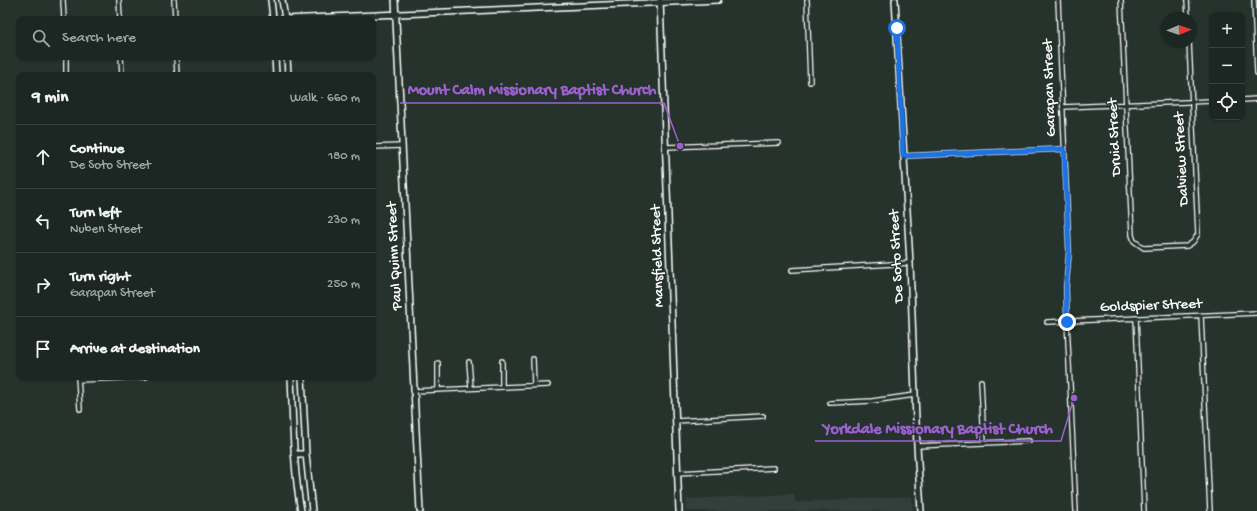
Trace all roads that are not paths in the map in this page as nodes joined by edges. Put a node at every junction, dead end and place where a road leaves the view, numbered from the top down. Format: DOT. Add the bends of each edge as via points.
graph roads {
  1 [pos="63,0"];
  2 [pos="119,0"];
  3 [pos="174,0"];
  4 [pos="271,0"];
  5 [pos="282,0"];
  6 [pos="395,0"];
  7 [pos="718,0"];
  8 [pos="807,0"];
  9 [pos="895,0"];
  10 [pos="1058,0"];
  11 [pos="1121,0"];
  12 [pos="1187,0"];
  13 [pos="1254,0"];
  14 [pos="661,1"];
  15 [pos="1188,12"];
  16 [pos="395,15"];
  17 [pos="64,16"];
  18 [pos="120,16"];
  19 [pos="175,16"];
  20 [pos="273,16"];
  21 [pos="284,16"];
  22 [pos="367,16"];
  23 [pos="1189,48"];
  24 [pos="66,60"];
  25 [pos="121,60"];
  26 [pos="176,60"];
  27 [pos="275,60"];
  28 [pos="287,60"];
  29 [pos="66,72"];
  30 [pos="122,72"];
  31 [pos="177,72"];
  32 [pos="276,72"];
  33 [pos="288,72"];
  34 [pos="1257,73"];
  35 [pos="810,82"];
  36 [pos="1257,99"];
  37 [pos="1245,100"];
  38 [pos="1192,101"];
  39 [pos="1209,101"];
  40 [pos="1125,105"];
  41 [pos="1063,107"];
  42 [pos="779,143"];
  43 [pos="402,146"];
  44 [pos="376,147"];
  45 [pos="666,147"];
  46 [pos="1064,149"];
  47 [pos="903,156"];
  48 [pos="1163,247"];
  49 [pos="910,263"];
  50 [pos="792,270"];
  51 [pos="1257,313"];
  52 [pos="1201,316"];
  53 [pos="1136,318"];
  54 [pos="1047,322"];
  55 [pos="1067,322"];
  56 [pos="533,359"];
  57 [pos="502,361"];
  58 [pos="469,362"];
  59 [pos="438,363"];
  60 [pos="78,380"];
  61 [pos="291,380"];
  62 [pos="302,380"];
  63 [pos="981,381"];
  64 [pos="534,385"];
  65 [pos="548,385"];
  66 [pos="502,386"];
  67 [pos="471,388"];
  68 [pos="438,390"];
  69 [pos="414,391"];
  70 [pos="915,395"];
  71 [pos="830,403"];
  72 [pos="80,409"];
  73 [pos="763,416"];
  74 [pos="676,421"];
  75 [pos="1029,441"];
  76 [pos="984,443"];
  77 [pos="917,446"];
  78 [pos="294,454"];
  79 [pos="306,454"];
  80 [pos="774,468"];
  81 [pos="678,473"];
  82 [pos="301,511"];
  83 [pos="312,511"];
  84 [pos="420,511"];
  85 [pos="679,511"];
  86 [pos="921,511"];
  87 [pos="1076,511"];
  88 [pos="1144,511"];
  89 [pos="1210,511"];
  1 -- 17 [label="street"];
  2 -- 18 [label="street"];
  3 -- 19 [label="street"];
  4 -- 20 [label="street"];
  5 -- 21 [label="street"];
  6 -- 16 [label="street, Paul Quinn Street"];
  7 -- 14 [label="street"];
  8 -- 35 [label="street"];
  9 -- 47 [label="street, De Soto Street"];
  10 -- 41 [label="street, Garapan Street"];
  11 -- 40 [label="street, Druid Street"];
  12 -- 15 [label="street"];
  13 -- 34 [label="street"];
  14 -- 16 [label="street"];
  14 -- 45 [label="street, Mansfield Street"];
  16 -- 22 [label="street"];
  16 -- 43 [label="street, Paul Quinn Street"];
  23 -- 38 [label="street, Dalview Street"];
  24 -- 29 [label="street"];
  25 -- 30 [label="street"];
  26 -- 31 [label="street"];
  27 -- 32 [label="street"];
  28 -- 33 [label="street"];
  36 -- 37 [label="street"];
  38 -- 39 [label="street"];
  38 -- 40 [label="street"];
  38 -- 48 [label="street, Dalview Street" via="1198,234 1187,246"];
  40 -- 41 [label="street"];
  40 -- 48 [label="street, Druid Street" via="1132,235 1134,241 1144,248"];
  41 -- 46 [label="street, Garapan Street"];
  42 -- 45 [label="street"];
  43 -- 44 [label="street"];
  43 -- 69 [label="street, Paul Quinn Street"];
  45 -- 74 [label="street, Mansfield Street"];
  46 -- 47 [label="street"];
  46 -- 55 [label="street, Garapan Street" via="1069,251"];
  47 -- 49 [label="street, De Soto Street"];
  49 -- 50 [label="street"];
  49 -- 70 [label="street, De Soto Street"];
  51 -- 52 [label="street, Goldspier Street"];
  52 -- 53 [label="street, Goldspier Street"];
  52 -- 89 [label="street"];
  53 -- 55 [label="street, Goldspier Street"];
  53 -- 88 [label="street"];
  54 -- 55 [label="street, Goldspier Street"];
  55 -- 87 [label="street, Garapan Street"];
  56 -- 64 [label="street"];
  57 -- 66 [label="street"];
  58 -- 67 [label="street"];
  59 -- 68 [label="street"];
  60 -- 72 [label="street"];
  61 -- 78 [label="street"];
  62 -- 79 [label="street"];
  63 -- 76 [label="street"];
  64 -- 65 [label="street"];
  64 -- 66 [label="street"];
  66 -- 67 [label="street"];
  67 -- 68 [label="street"];
  68 -- 69 [label="street"];
  69 -- 84 [label="street, Paul Quinn Street"];
  70 -- 71 [label="street"];
  70 -- 77 [label="street, De Soto Street"];
  73 -- 74 [label="street"];
  74 -- 81 [label="street, Mansfield Street"];
  75 -- 76 [label="street"];
  76 -- 77 [label="street"];
  77 -- 86 [label="street, De Soto Street"];
  78 -- 79 [label="street"];
  78 -- 82 [label="street"];
  79 -- 83 [label="street"];
  80 -- 81 [label="street"];
  81 -- 85 [label="street, Mansfield Street"];
}
